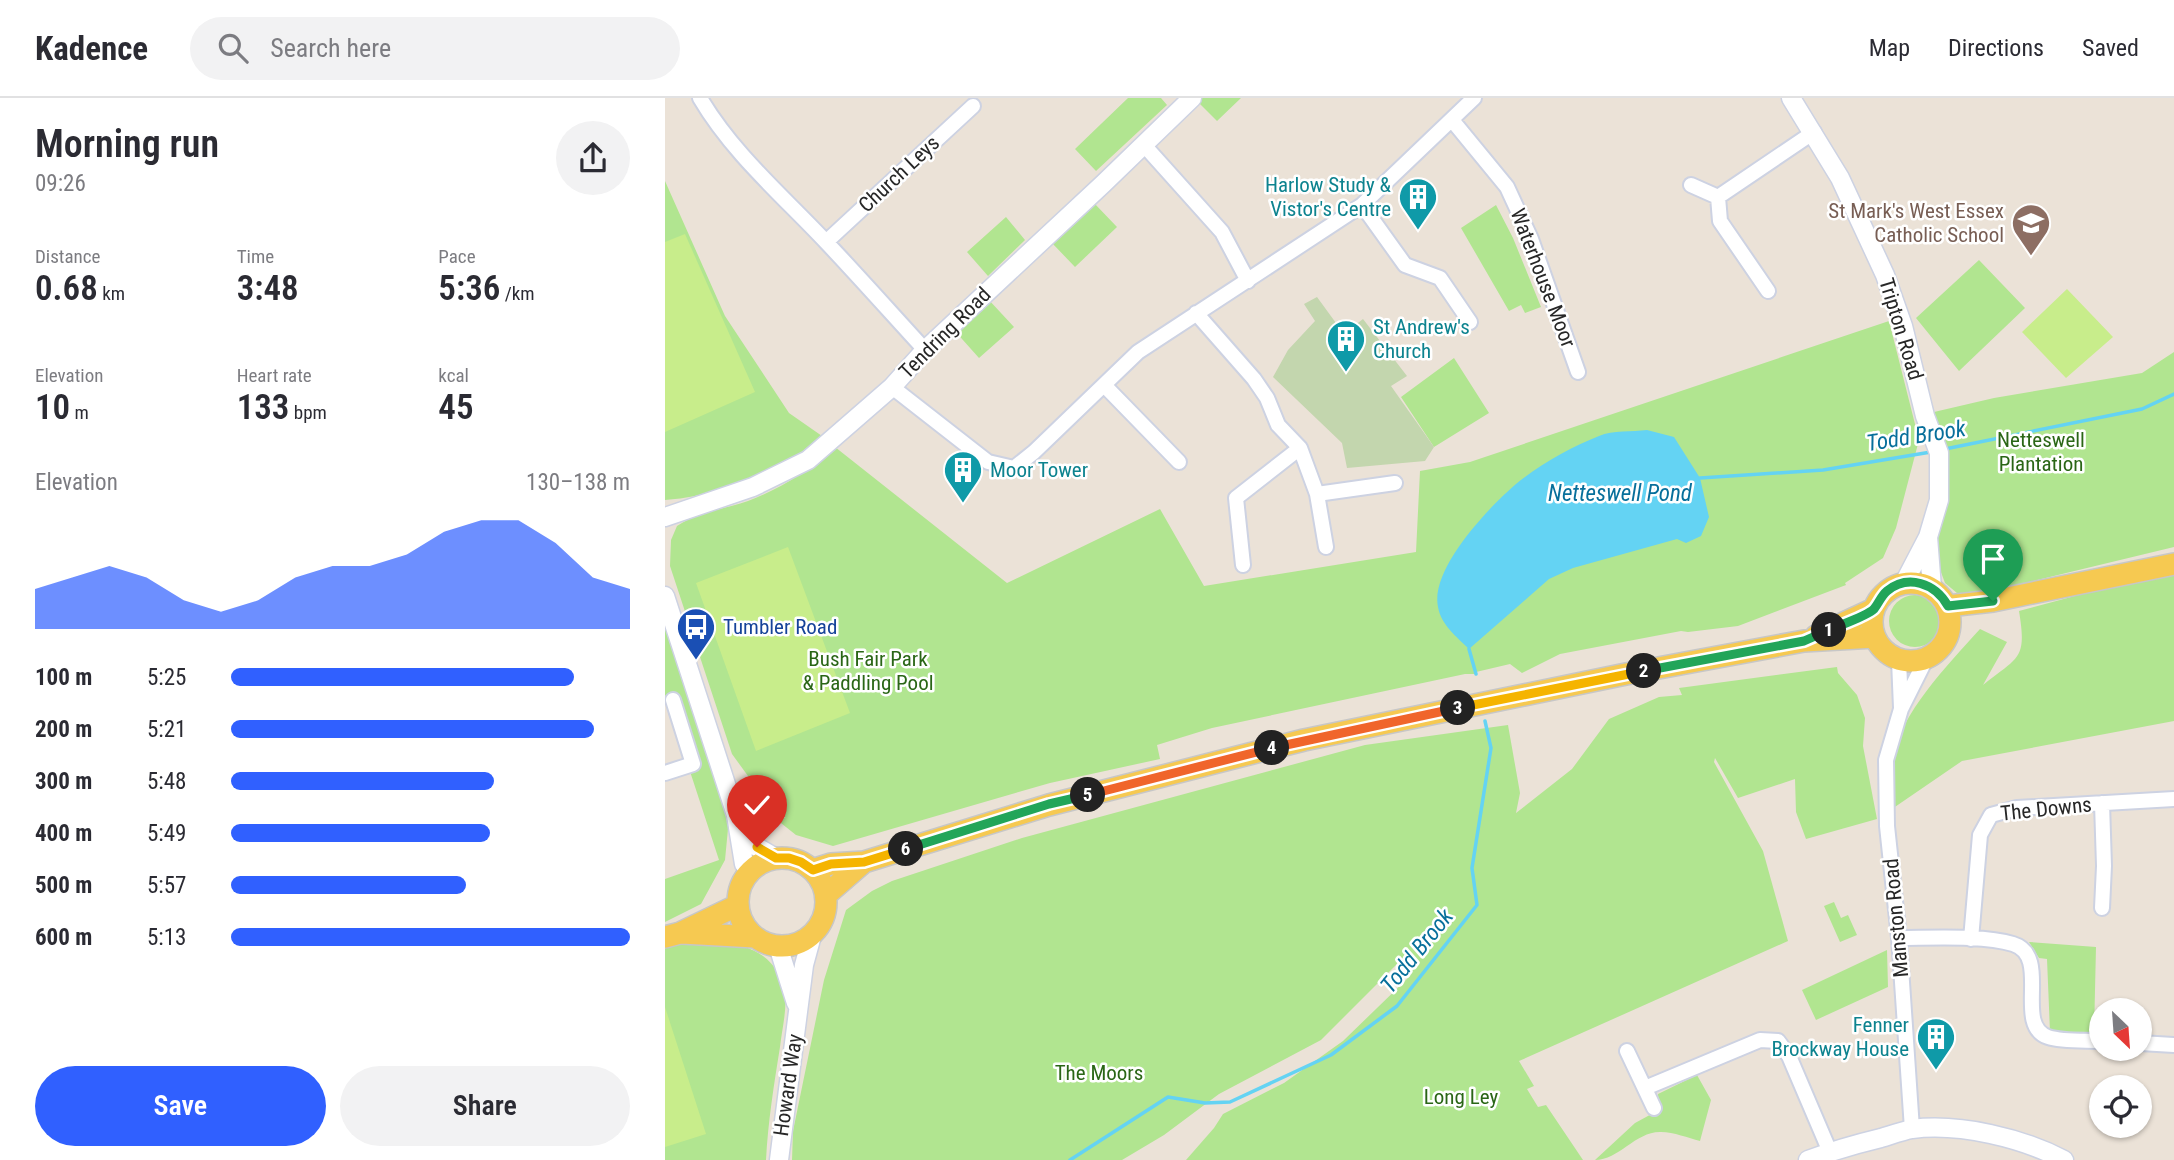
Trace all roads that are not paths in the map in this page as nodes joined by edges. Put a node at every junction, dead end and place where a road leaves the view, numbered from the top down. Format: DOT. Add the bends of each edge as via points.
graph roads {
  1 [pos="700,98"];
  2 [pos="1192,98"];
  3 [pos="1474,98"];
  4 [pos="1791,98"];
  5 [pos="972,106"];
  6 [pos="1452,120"];
  7 [pos="1814,132"];
  8 [pos="1144,145"];
  9 [pos="1691,185"];
  10 [pos="1718,197"];
  11 [pos="1362,205"];
  12 [pos="827,243"];
  13 [pos="1248,281"];
  14 [pos="1768,291"];
  15 [pos="1196,313"];
  16 [pos="1470,321"];
  17 [pos="925,350"];
  18 [pos="1578,372"];
  19 [pos="1104,385"];
  20 [pos="892,387"];
  21 [pos="1300,448"];
  22 [pos="1179,462"];
  23 [pos="1395,483"];
  24 [pos="1317,494"];
  25 [pos="665,517"];
  26 [pos="1928,537"];
  27 [pos="1326,547"];
  28 [pos="2174,564"];
  29 [pos="1243,565"];
  30 [pos="1904,583"];
  31 [pos="1932,588"];
  32 [pos="665,596"];
  33 [pos="1874,609"];
  34 [pos="1949,615"];
  35 [pos="1875,637"];
  36 [pos="1804,641"];
  37 [pos="1926,659"];
  38 [pos="1899,660"];
  39 [pos="673,700"];
  40 [pos="1901,709"];
  41 [pos="665,773"];
  42 [pos="2174,799"];
  43 [pos="2102,803"];
  44 [pos="736,815"];
  45 [pos="776,858"];
  46 [pos="864,862"];
  47 [pos="813,870"];
  48 [pos="751,871"];
  49 [pos="826,895"];
  50 [pos="738,905"];
  51 [pos="2102,908"];
  52 [pos="813,933"];
  53 [pos="672,935"];
  54 [pos="755,937"];
  55 [pos="1899,938"];
  56 [pos="1971,939"];
  57 [pos="778,946"];
  58 [pos="798,1009"];
  59 [pos="2089,1040"];
  60 [pos="2153,1044"];
  61 [pos="2174,1045"];
  62 [pos="1627,1051"];
  63 [pos="1644,1088"];
  64 [pos="1654,1108"];
  65 [pos="1912,1129"];
  66 [pos="1830,1152"];
  67 [pos="779,1160"];
  68 [pos="1808,1160"];
  69 [pos="2064,1160"];
  1 -- 12 [label="street" via="745,161"];
  2 -- 8 [label="street, Tendring Road"];
  3 -- 6 [label="street"];
  4 -- 7 [label="street, Tripton Road"];
  5 -- 12 [label="street, Church Leys"];
  6 -- 11 [label="street"];
  6 -- 18 [label="street, Waterhouse Moor" via="1507,187 1531,239"];
  7 -- 10 [label="street"];
  7 -- 26 [label="street, Tripton Road" via="1885,275 1939,453 1939,500"];
  8 -- 13 [label="street" via="1222,232"];
  8 -- 17 [label="street, Tendring Road"];
  9 -- 10 [label="street"];
  10 -- 14 [label="street" via="1720,221"];
  11 -- 13 [label="street"];
  11 -- 16 [label="street" via="1405,265 1440,278"];
  12 -- 17 [label="street"];
  13 -- 15 [label="street"];
  15 -- 19 [label="street" via="1138,352"];
  15 -- 21 [label="street" via="1254,379 1278,425"];
  17 -- 20 [label="street, Tendring Road"];
  19 -- 20 [label="street" via="1014,468 988,461"];
  19 -- 22 [label="street"];
  20 -- 25 [label="street, Tendring Road" via="808,460 753,487"];
  21 -- 24 [label="street"];
  21 -- 29 [label="street" via="1236,498"];
  23 -- 24 [label="street"];
  24 -- 27 [label="street"];
  26 -- 30 [label="street, Tripton Road"];
  26 -- 31 [label="street, Tripton Road"];
  28 -- 34 [label="main road" via="1993,601"];
  30 -- 31 [label="main road"];
  30 -- 33 [label="main road" via="1885,592"];
  31 -- 34 [label="main road"];
  32 -- 44 [label="street"];
  33 -- 35 [label="main road"];
  33 -- 36 [label="main road"];
  34 -- 37 [label="main road" via="1943,645"];
  35 -- 36 [label="main road"];
  35 -- 38 [label="main road"];
  36 -- 46 [label="main road" via="1304,740 1049,804"];
  37 -- 38 [label="main road"];
  37 -- 40 [label="street, Manston Road"];
  38 -- 40 [label="street, Manston Road"];
  39 -- 41 [label="street" via="693,764"];
  40 -- 55 [label="street, Manston Road" via="1886,760 1887,826"];
  42 -- 43 [label="street, The Downs"];
  43 -- 51 [label="street, The Downs"];
  43 -- 56 [label="street, The Downs" via="2017,808 1991,815 1980,835"];
  44 -- 45 [label="street" via="757,847"];
  44 -- 48 [label="street" via="744,864"];
  45 -- 47 [label="main road" via="789,858"];
  45 -- 48 [label="main road"];
  46 -- 47 [label="main road"];
  46 -- 49 [label="main road"];
  47 -- 49 [label="main road"];
  48 -- 50 [label="main road" via="743,881"];
  49 -- 52 [label="main road" via="824,915"];
  50 -- 53 [label="main road"];
  50 -- 54 [label="main road" via="740,917"];
  52 -- 57 [label="main road" via="801,942"];
  52 -- 58 [label="street, Howard Way"];
  53 -- 54 [label="main road"];
  54 -- 57 [label="main road"];
  55 -- 56 [label="street"];
  55 -- 65 [label="street, Manston Road"];
  56 -- 59 [label="street" via="2015,944 2028,955 2034,1023 2039,1032 2050,1038"];
  57 -- 58 [label="street, Howard Way"];
  58 -- 67 [label="street, Howard Way"];
  60 -- 61 [label="street"];
  62 -- 63 [label="street"];
  63 -- 64 [label="street"];
  63 -- 66 [label="street" via="1760,1040 1778,1041 1789,1056"];
  65 -- 66 [label="street"];
  65 -- 69 [label="street" via="1991,1135"];
  66 -- 68 [label="street"];
}
